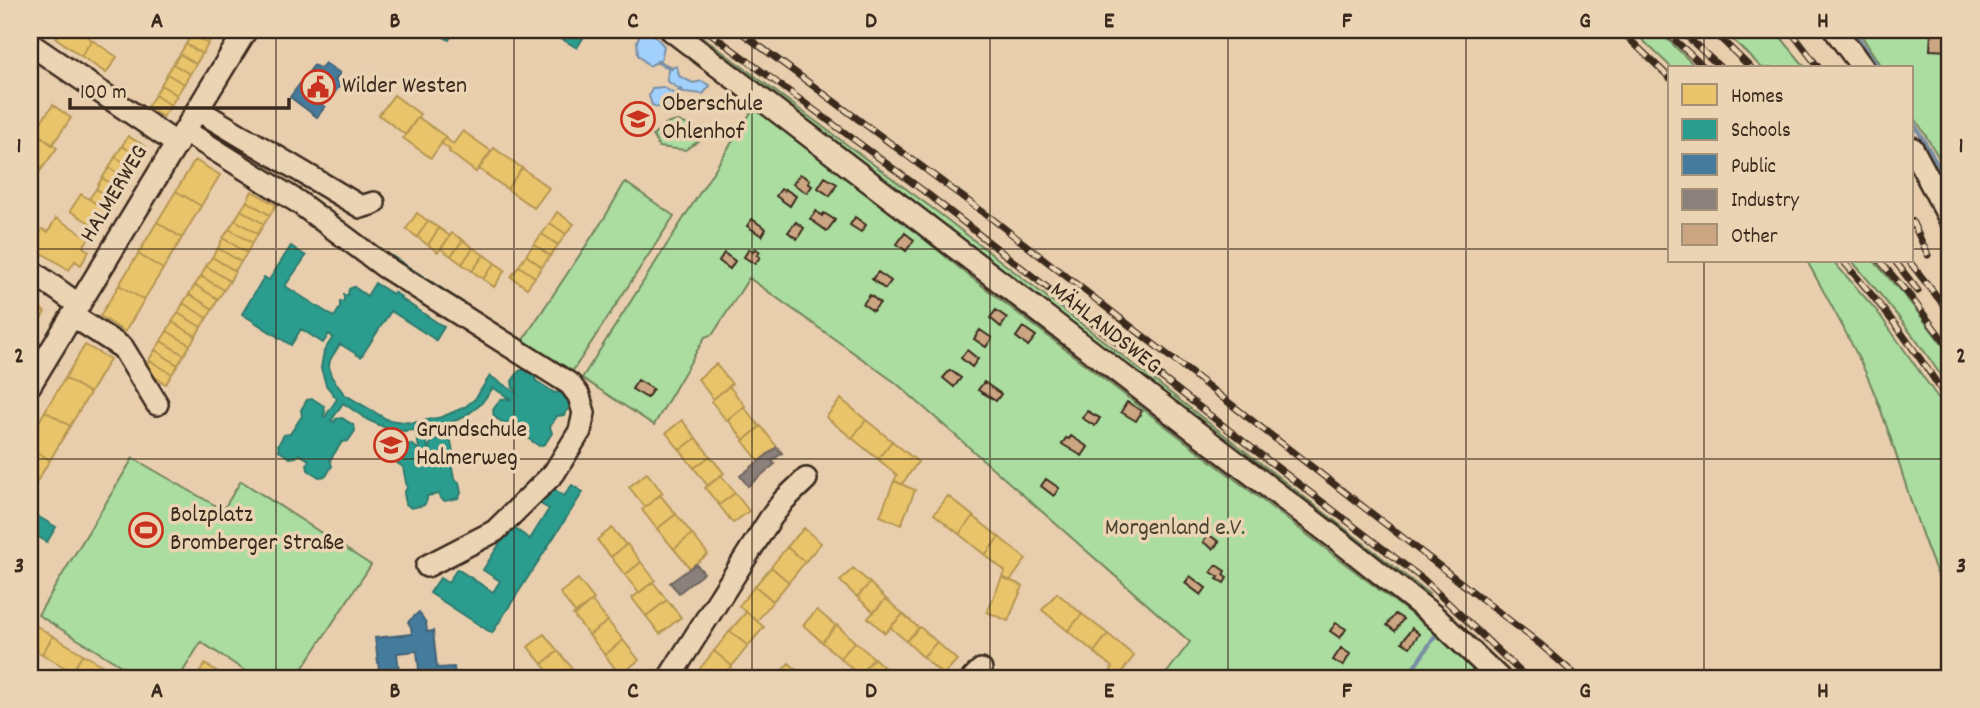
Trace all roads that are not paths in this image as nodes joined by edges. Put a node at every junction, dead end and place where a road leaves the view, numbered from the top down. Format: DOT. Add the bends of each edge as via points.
graph roads {
  1 [pos="246,30"];
  2 [pos="671,30"];
  3 [pos="1835,30"];
  4 [pos="34,39"];
  5 [pos="1862,66"];
  6 [pos="198,110"];
  7 [pos="181,137"];
  8 [pos="1913,150"];
  9 [pos="1950,219"];
  10 [pos="363,248"];
  11 [pos="30,270"];
  12 [pos="76,310"];
  13 [pos="30,385"];
  14 [pos="157,404"];
  15 [pos="806,479"];
  16 [pos="427,566"];
  17 [pos="669,678"];
  18 [pos="1499,678"];
  1 -- 6 [label="street, HALMERWEG"];
  2 -- 18 [label="street, MÄHLANDSWEG" via="1343,544 1434,616"];
  3 -- 5 [label="street"];
  4 -- 7 [label="street"];
  6 -- 7 [label="street, HALMERWEG"];
  6 -- 10 [label="street" via="368,205"];
  7 -- 10 [label="street" via="298,202"];
  7 -- 12 [label="street, HALMERWEG"];
  8 -- 9 [label="street"];
  10 -- 16 [label="street" via="570,384 584,413 580,431 554,473 495,531"];
  11 -- 12 [label="street"];
  12 -- 13 [label="street, HALMERWEG"];
  12 -- 14 [label="street" via="123,348"];
  15 -- 17 [label="street" via="770,519"];
}
